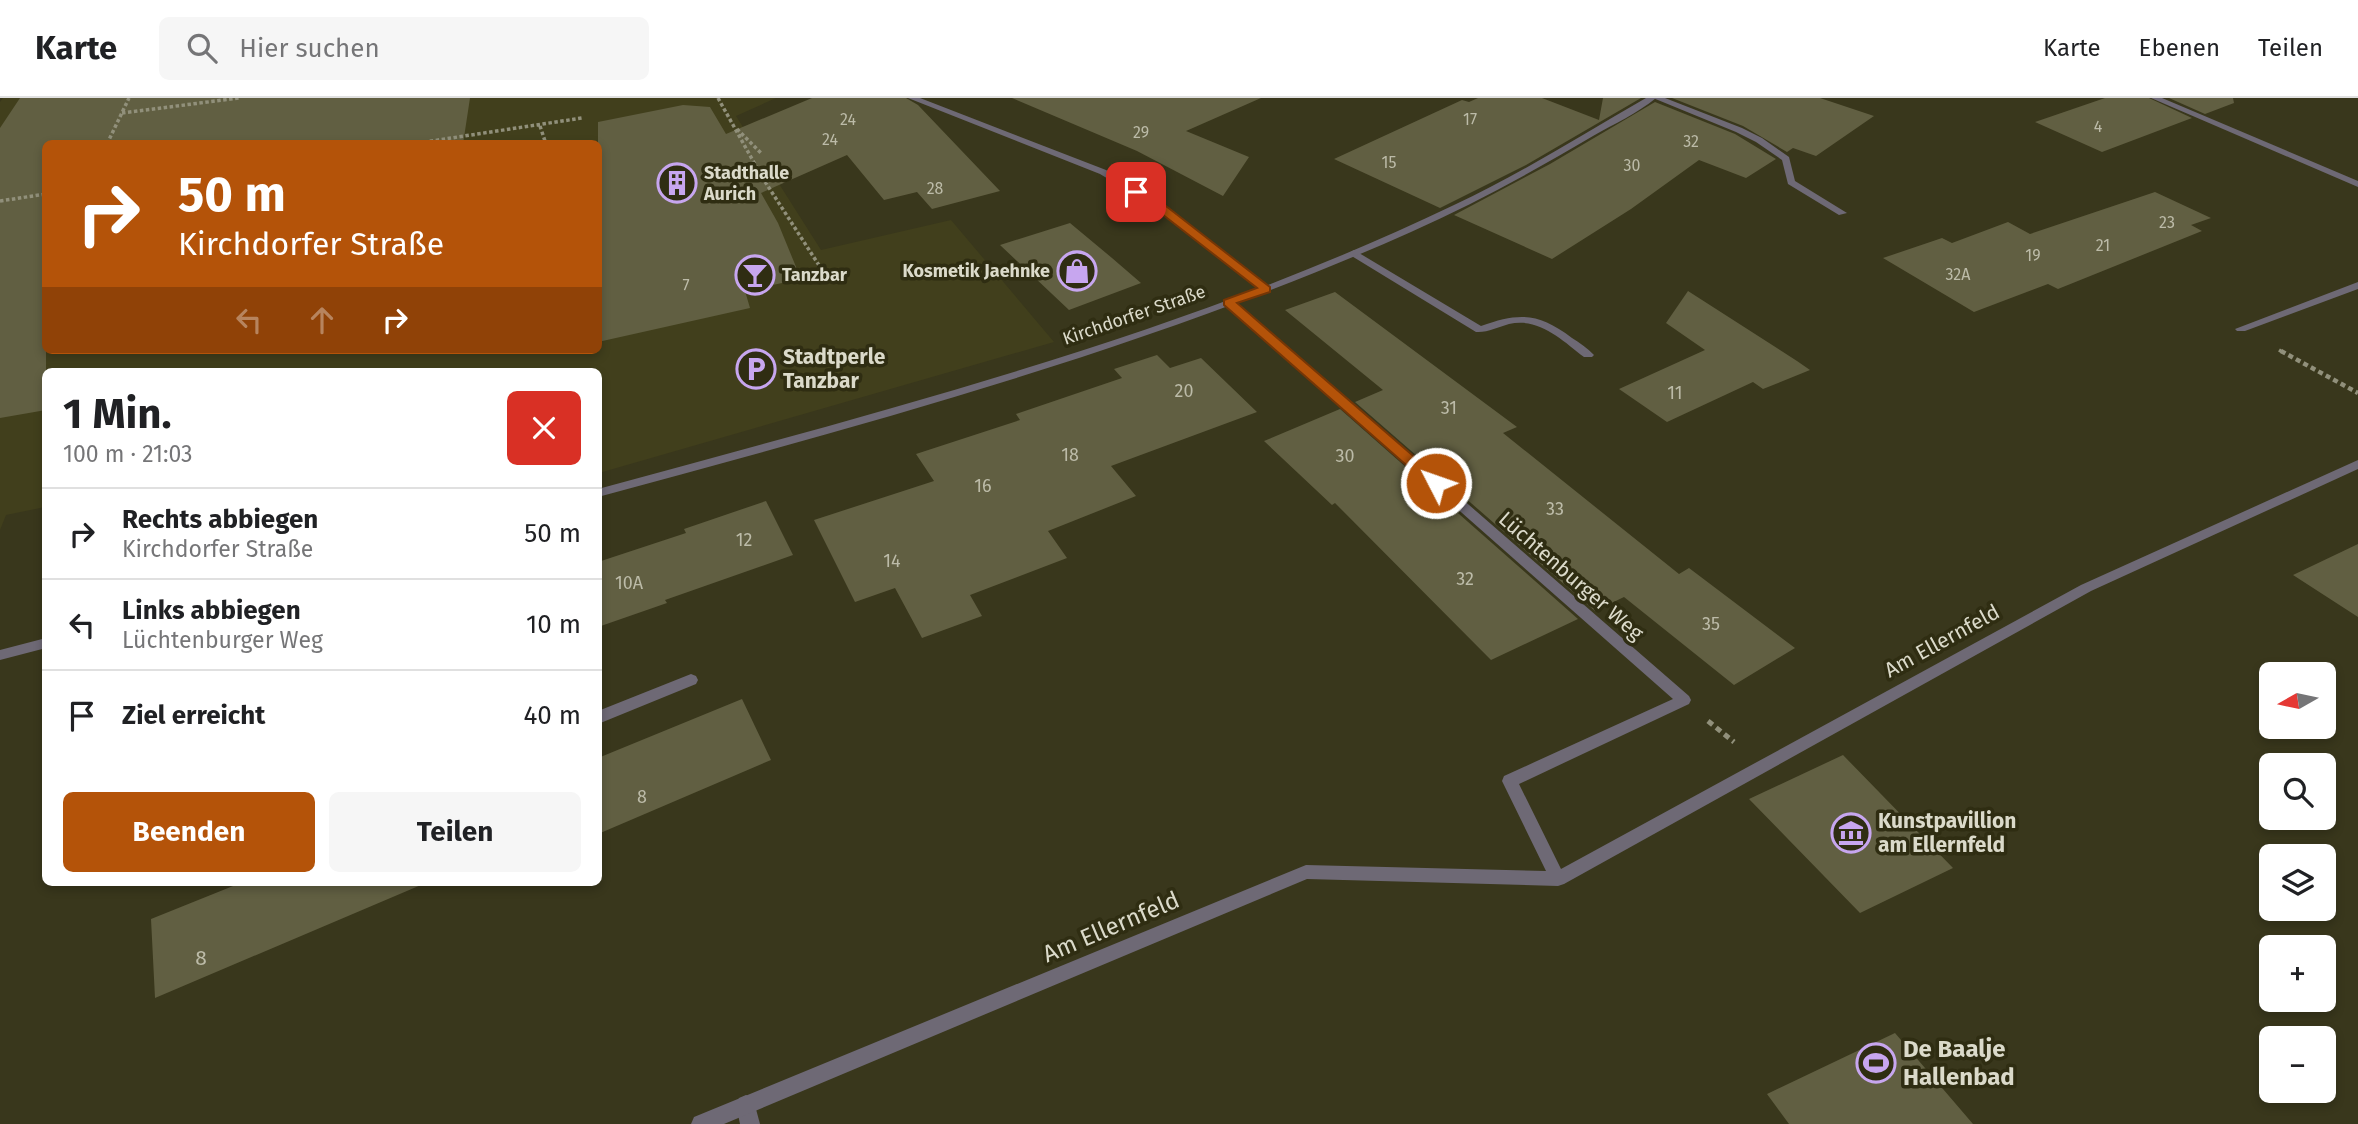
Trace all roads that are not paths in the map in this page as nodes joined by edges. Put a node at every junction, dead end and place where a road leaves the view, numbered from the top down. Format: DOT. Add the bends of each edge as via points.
graph roads {
  1 [pos="912,98"];
  2 [pos="1654,98"];
  3 [pos="2155,98"];
  4 [pos="2358,184"];
  5 [pos="1842,214"];
  6 [pos="1354,253"];
  7 [pos="2358,285"];
  8 [pos="1265,289"];
  9 [pos="1228,302"];
  10 [pos="2241,329"];
  11 [pos="1588,355"];
  12 [pos="2358,464"];
  13 [pos="602,492"];
  14 [pos="42,644"];
  15 [pos="0,655"];
  16 [pos="691,680"];
  17 [pos="602,716"];
  18 [pos="1558,878"];
  19 [pos="748,1115"];
  20 [pos="701,1124"];
  1 -- 8 [label="street" via="1103,172 1153,202"];
  2 -- 5 [label="street" via="1759,140 1786,159 1791,181"];
  2 -- 6 [label="street, Kirchdorfer Straße" via="1457,208"];
  3 -- 4 [label="street"];
  6 -- 8 [label="street, Kirchdorfer Straße"];
  6 -- 11 [label="street" via="1480,330 1529,317 1541,320"];
  7 -- 10 [label="street"];
  8 -- 9 [label="street, Kirchdorfer Straße"];
  9 -- 13 [label="street, Kirchdorfer Straße" via="972,388"];
  9 -- 18 [label="street, Lüchtenburger Weg" via="1684,700 1510,781"];
  12 -- 18 [label="street, Am Ellernfeld" via="2085,588"];
  14 -- 15 [label="street"];
  16 -- 17 [label="street"];
  18 -- 19 [label="street, Am Ellernfeld" via="1306,872"];
  19 -- 20 [label="street, Am Ellernfeld"];
}
